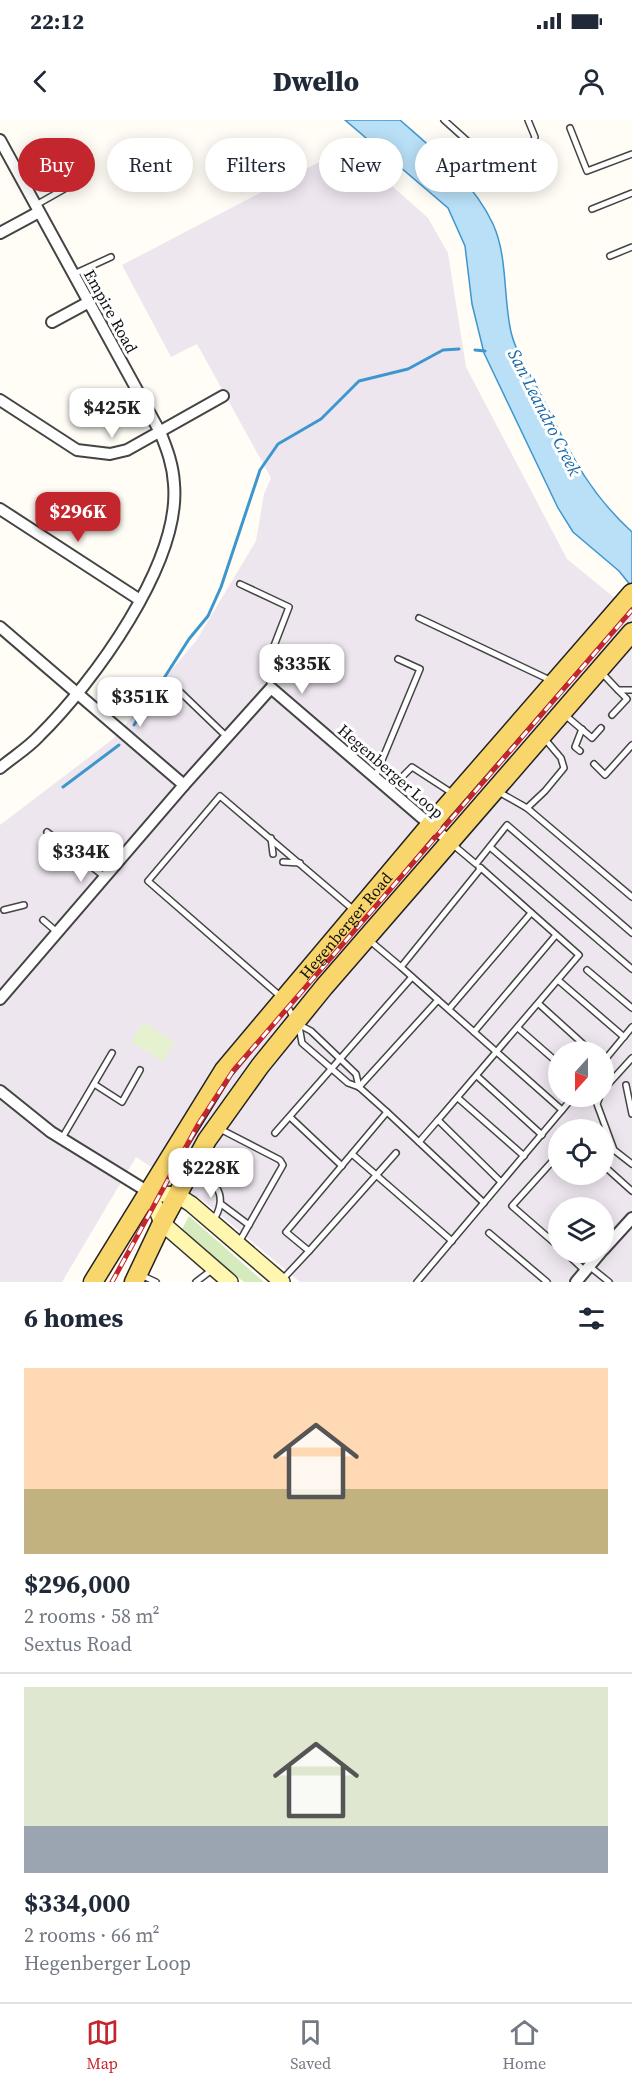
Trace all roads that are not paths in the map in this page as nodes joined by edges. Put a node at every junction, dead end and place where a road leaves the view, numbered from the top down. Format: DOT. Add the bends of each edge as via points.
graph roads {
  1 [pos="444,120"];
  2 [pos="528,120"];
  3 [pos="570,128"];
  4 [pos="0,140"];
  5 [pos="632,154"];
  6 [pos="61,192"];
  7 [pos="632,193"];
  8 [pos="592,208"];
  9 [pos="37,209"];
  10 [pos="0,233"];
  11 [pos="632,247"];
  12 [pos="610,256"];
  13 [pos="111,257"];
  14 [pos="74,274"];
  15 [pos="88,302"];
  16 [pos="52,321"];
  17 [pos="224,396"];
  18 [pos="0,400"];
  19 [pos="160,432"];
  20 [pos="0,509"];
  21 [pos="240,584"];
  22 [pos="631,595"];
  23 [pos="140,600"];
  24 [pos="419,618"];
  25 [pos="624,624"];
  26 [pos="0,627"];
  27 [pos="398,658"];
  28 [pos="598,670"];
  29 [pos="555,682"];
  30 [pos="174,686"];
  31 [pos="271,688"];
  32 [pos="618,690"];
  33 [pos="632,690"];
  34 [pos="78,693"];
  35 [pos="562,712"];
  36 [pos="612,715"];
  37 [pos="601,728"];
  38 [pos="582,729"];
  39 [pos="541,736"];
  40 [pos="227,737"];
  41 [pos="632,745"];
  42 [pos="580,751"];
  43 [pos="594,764"];
  44 [pos="0,768"];
  45 [pos="375,777"];
  46 [pos="183,785"];
  47 [pos="390,789"];
  48 [pos="494,789"];
  49 [pos="456,795"];
  50 [pos="527,807"];
  51 [pos="431,824"];
  52 [pos="47,832"];
  53 [pos="272,838"];
  54 [pos="449,841"];
  55 [pos="490,847"];
  56 [pos="273,854"];
  57 [pos="283,862"];
  58 [pos="300,863"];
  59 [pos="478,866"];
  60 [pos="105,877"];
  61 [pos="632,897"];
  62 [pos="24,905"];
  63 [pos="4,910"];
  64 [pos="357,913"];
  65 [pos="531,913"];
  66 [pos="43,920"];
  67 [pos="57,932"];
  68 [pos="632,933"];
  69 [pos="556,935"];
  70 [pos="366,937"];
  71 [pos="400,967"];
  72 [pos="632,969"];
  73 [pos="587,970"];
  74 [pos="412,977"];
  75 [pos="558,980"];
  76 [pos="0,999"];
  77 [pos="283,999"];
  78 [pos="438,1000"];
  79 [pos="538,1004"];
  80 [pos="632,1008"];
  81 [pos="449,1009"];
  82 [pos="297,1024"];
  83 [pos="632,1027"];
  84 [pos="518,1028"];
  85 [pos="474,1032"];
  86 [pos="624,1037"];
  87 [pos="580,1041"];
  88 [pos="614,1049"];
  89 [pos="112,1053"];
  90 [pos="498,1053"];
  91 [pos="548,1054"];
  92 [pos="632,1058"];
  93 [pos="341,1060"];
  94 [pos="140,1070"];
  95 [pos="332,1070"];
  96 [pos="477,1076"];
  97 [pos="614,1078"];
  98 [pos="94,1084"];
  99 [pos="626,1085"];
  100 [pos="359,1087"];
  101 [pos="0,1091"];
  102 [pos="458,1098"];
  103 [pos="565,1107"];
  104 [pos="598,1107"];
  105 [pos="562,1110"];
  106 [pos="387,1112"];
  107 [pos="632,1114"];
  108 [pos="290,1117"];
  109 [pos="438,1120"];
  110 [pos="215,1126"];
  111 [pos="275,1133"];
  112 [pos="542,1135"];
  113 [pos="62,1138"];
  114 [pos="419,1142"];
  115 [pos="396,1153"];
  116 [pos="352,1154"];
  117 [pos="524,1156"];
  118 [pos="632,1164"];
  119 [pos="342,1166"];
  120 [pos="548,1166"];
  121 [pos="192,1168"];
  122 [pos="376,1175"];
  123 [pos="614,1175"];
  124 [pos="501,1182"];
  125 [pos="632,1191"];
  126 [pos="150,1193"];
  127 [pos="177,1195"];
  128 [pos="484,1203"];
  129 [pos="221,1204"];
  130 [pos="632,1218"];
  131 [pos="212,1222"];
  132 [pos="162,1223"];
  133 [pos="249,1225"];
  134 [pos="489,1233"];
  135 [pos="548,1237"];
  136 [pos="614,1238"];
  137 [pos="452,1241"];
  138 [pos="238,1244"];
  139 [pos="309,1251"];
  140 [pos="580,1263"];
  141 [pos="591,1263"];
  142 [pos="214,1268"];
  143 [pos="587,1268"];
  144 [pos="136,1278"];
  145 [pos="93,1282"];
  146 [pos="156,1282"];
  147 [pos="196,1282"];
  148 [pos="230,1282"];
  149 [pos="281,1282"];
  150 [pos="417,1282"];
  151 [pos="547,1282"];
  152 [pos="576,1282"];
  153 [pos="609,1282"];
  1 -- 2 [label="lane" via="483,155 492,158 533,142 535,137"];
  3 -- 5 [label="lane" via="587,171"];
  4 -- 9 [label="street, Empire Road"];
  6 -- 9 [label="lane"];
  7 -- 8 [label="lane"];
  9 -- 10 [label="street"];
  9 -- 14 [label="street, Empire Road"];
  11 -- 12 [label="lane"];
  13 -- 14 [label="lane"];
  14 -- 15 [label="street, Empire Road"];
  15 -- 16 [label="street"];
  15 -- 19 [label="street, Empire Road"];
  17 -- 19 [label="street"];
  18 -- 19 [label="street" via="77,450 95,454 127,450"];
  19 -- 23 [label="street, Empire Road" via="175,486 173,512 168,536"];
  20 -- 23 [label="street"];
  21 -- 31 [label="lane" via="289,607 267,664"];
  22 -- 25 [label="main road, Hegenberger Road"];
  23 -- 34 [label="street, Empire Road"];
  24 -- 29 [label="lane"];
  25 -- 28 [label="main road, Hegenberger Road"];
  25 -- 29 [label="main road, Hegenberger Road"];
  26 -- 34 [label="street"];
  27 -- 45 [label="lane" via="420,669"];
  28 -- 32 [label="lane"];
  28 -- 35 [label="main road, Hegenberger Road"];
  29 -- 49 [label="main road, Hegenberger Road"];
  30 -- 40 [label="lane"];
  31 -- 40 [label="street"];
  31 -- 45 [label="street, Hegenberger Loop"];
  32 -- 33 [label="lane"];
  32 -- 36 [label="lane" via="627,699"];
  34 -- 44 [label="street, Empire Road" via="38,737"];
  34 -- 46 [label="street"];
  35 -- 38 [label="lane"];
  35 -- 39 [label="main road, Hegenberger Road"];
  37 -- 38 [label="lane" via="592,738"];
  38 -- 42 [label="lane" via="575,747"];
  39 -- 48 [label="main road, Hegenberger Road"];
  39 -- 50 [label="lane" via="561,758 564,768"];
  40 -- 46 [label="street"];
  41 -- 43 [label="lane" via="605,775"];
  45 -- 47 [label="street, Hegenberger Loop"];
  46 -- 60 [label="street"];
  47 -- 49 [label="lane" via="412,767"];
  47 -- 51 [label="street, Hegenberger Loop"];
  48 -- 50 [label="lane"];
  48 -- 54 [label="main road, Hegenberger Road"];
  49 -- 51 [label="main road, Hegenberger Road"];
  50 -- 61 [label="lane"];
  51 -- 54 [label="street, Hegenberger Loop"];
  51 -- 64 [label="main road, Hegenberger Road"];
  52 -- 60 [label="lane"];
  53 -- 56 [label="lane"];
  53 -- 58 [label="lane"];
  53 -- 77 [label="lane" via="220,796 147,881"];
  54 -- 59 [label="lane"];
  54 -- 70 [label="main road, Hegenberger Road"];
  55 -- 59 [label="lane"];
  55 -- 68 [label="lane" via="507,825"];
  55 -- 72 [label="lane"];
  57 -- 58 [label="lane"];
  58 -- 64 [label="lane"];
  59 -- 65 [label="lane"];
  59 -- 71 [label="lane"];
  60 -- 67 [label="street"];
  62 -- 63 [label="lane"];
  64 -- 77 [label="main road, Hegenberger Road"];
  65 -- 69 [label="lane"];
  65 -- 81 [label="lane"];
  66 -- 67 [label="lane"];
  67 -- 76 [label="street"];
  69 -- 75 [label="lane" via="579,955"];
  69 -- 85 [label="lane"];
  70 -- 71 [label="lane"];
  70 -- 82 [label="main road, Hegenberger Road"];
  71 -- 74 [label="lane"];
  73 -- 80 [label="lane"];
  74 -- 78 [label="lane"];
  74 -- 93 [label="lane"];
  75 -- 79 [label="lane"];
  75 -- 86 [label="lane"];
  77 -- 82 [label="lane"];
  77 -- 126 [label="main road, Hegenberger Road" via="205,1096"];
  78 -- 81 [label="lane"];
  78 -- 100 [label="lane"];
  79 -- 84 [label="lane"];
  79 -- 87 [label="lane"];
  81 -- 85 [label="lane"];
  82 -- 93 [label="lane" via="311,1031"];
  82 -- 95 [label="lane" via="302,1043"];
  82 -- 110 [label="main road, Hegenberger Road"];
  83 -- 86 [label="lane"];
  84 -- 90 [label="lane"];
  84 -- 91 [label="lane"];
  85 -- 90 [label="lane"];
  86 -- 88 [label="lane"];
  89 -- 98 [label="lane"];
  90 -- 96 [label="lane"];
  90 -- 105 [label="lane"];
  92 -- 97 [label="lane"];
  93 -- 95 [label="lane"];
  93 -- 100 [label="lane" via="356,1074"];
  94 -- 98 [label="lane" via="122,1102"];
  95 -- 100 [label="lane"];
  95 -- 108 [label="lane"];
  96 -- 102 [label="lane"];
  96 -- 112 [label="lane"];
  98 -- 113 [label="lane"];
  99 -- 107 [label="lane"];
  100 -- 106 [label="lane"];
  101 -- 113 [label="street"];
  102 -- 109 [label="lane"];
  102 -- 117 [label="lane"];
  103 -- 105 [label="lane"];
  104 -- 118 [label="lane" via="614,1150"];
  105 -- 112 [label="lane"];
  106 -- 114 [label="lane"];
  106 -- 116 [label="lane"];
  108 -- 111 [label="lane"];
  108 -- 119 [label="lane"];
  109 -- 114 [label="lane"];
  109 -- 124 [label="lane"];
  110 -- 121 [label="main road, Hegenberger Road"];
  110 -- 133 [label="lane" via="283,1165"];
  112 -- 117 [label="lane"];
  113 -- 126 [label="street"];
  114 -- 128 [label="lane"];
  115 -- 122 [label="lane"];
  116 -- 119 [label="lane"];
  116 -- 122 [label="lane"];
  117 -- 124 [label="lane"];
  119 -- 139 [label="lane" via="286,1232"];
  120 -- 135 [label="lane" via="512,1206"];
  121 -- 127 [label="main road, Hegenberger Road"];
  121 -- 129 [label="lane" via="215,1187"];
  122 -- 137 [label="lane"];
  122 -- 139 [label="lane"];
  123 -- 125 [label="lane"];
  124 -- 128 [label="lane"];
  126 -- 127 [label="main road"];
  126 -- 132 [label="main road"];
  126 -- 145 [label="main road, Hegenberger Road"];
  127 -- 131 [label="main road"];
  127 -- 132 [label="main road, Hegenberger Road"];
  128 -- 137 [label="lane"];
  129 -- 131 [label="lane"];
  129 -- 133 [label="lane"];
  130 -- 136 [label="street"];
  131 -- 138 [label="main road"];
  132 -- 142 [label="main road"];
  132 -- 144 [label="main road, Hegenberger Road"];
  133 -- 138 [label="lane"];
  134 -- 151 [label="lane"];
  137 -- 150 [label="lane"];
  138 -- 149 [label="main road"];
  139 -- 149 [label="lane"];
  140 -- 143 [label="lane"];
  141 -- 143 [label="street"];
  142 -- 147 [label="lane"];
  142 -- 148 [label="main road"];
  143 -- 152 [label="street"];
  143 -- 153 [label="lane"];
  144 -- 146 [label="lane"];
}
